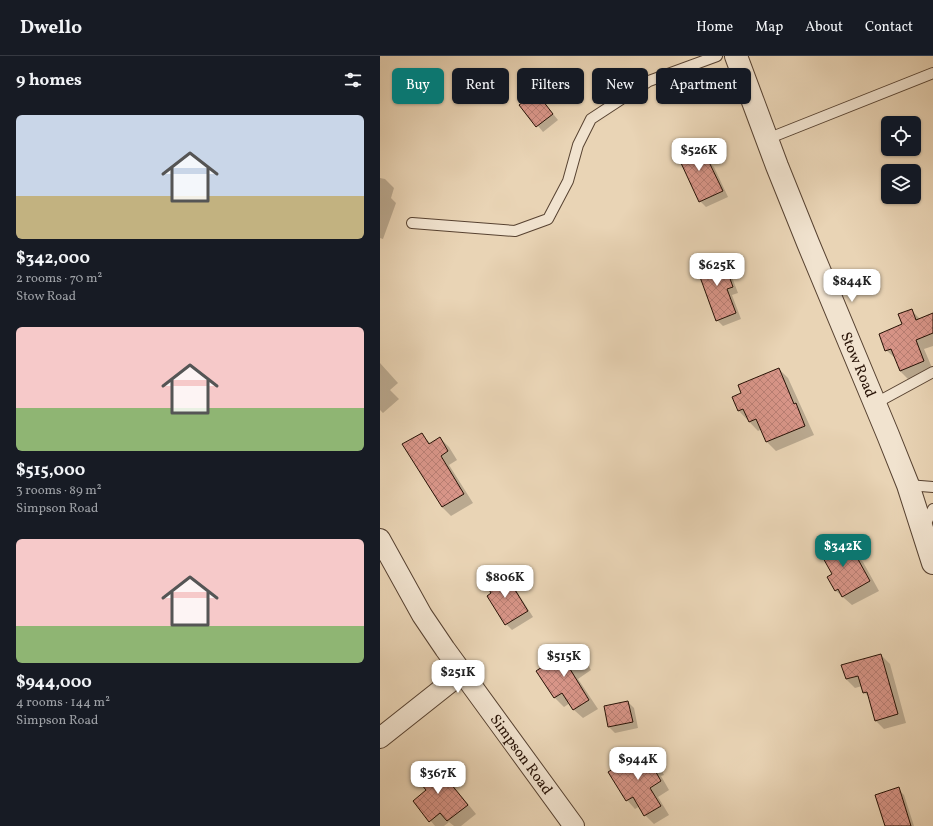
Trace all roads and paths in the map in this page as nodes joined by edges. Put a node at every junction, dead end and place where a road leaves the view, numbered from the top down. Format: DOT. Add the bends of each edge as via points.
graph roads {
  1 [pos="716,56"];
  2 [pos="736,56"];
  3 [pos="933,73"];
  4 [pos="767,139"];
  5 [pos="412,223"];
  6 [pos="933,372"];
  7 [pos="876,403"];
  8 [pos="908,485"];
  9 [pos="933,487"];
  10 [pos="933,509"];
  11 [pos="922,531"];
  12 [pos="380,539"];
  13 [pos="933,563"];
  14 [pos="462,673"];
  15 [pos="380,738"];
  16 [pos="574,826"];
  1 -- 5 [label="lane" via="649,82 591,119 578,145 568,181 548,219 515,231"];
  2 -- 4 [label="street, Stow Road"];
  3 -- 4 [label="lane"];
  4 -- 7 [label="street, Stow Road"];
  6 -- 7 [label="lane"];
  7 -- 8 [label="street, Stow Road"];
  8 -- 9 [label="lane"];
  8 -- 11 [label="street, Stow Road"];
  10 -- 11 [label="lane"];
  11 -- 13 [label="street, Stow Road"];
  12 -- 14 [label="street, Simpson Road" via="422,615"];
  14 -- 15 [label="street"];
  14 -- 16 [label="street, Simpson Road"];
}
